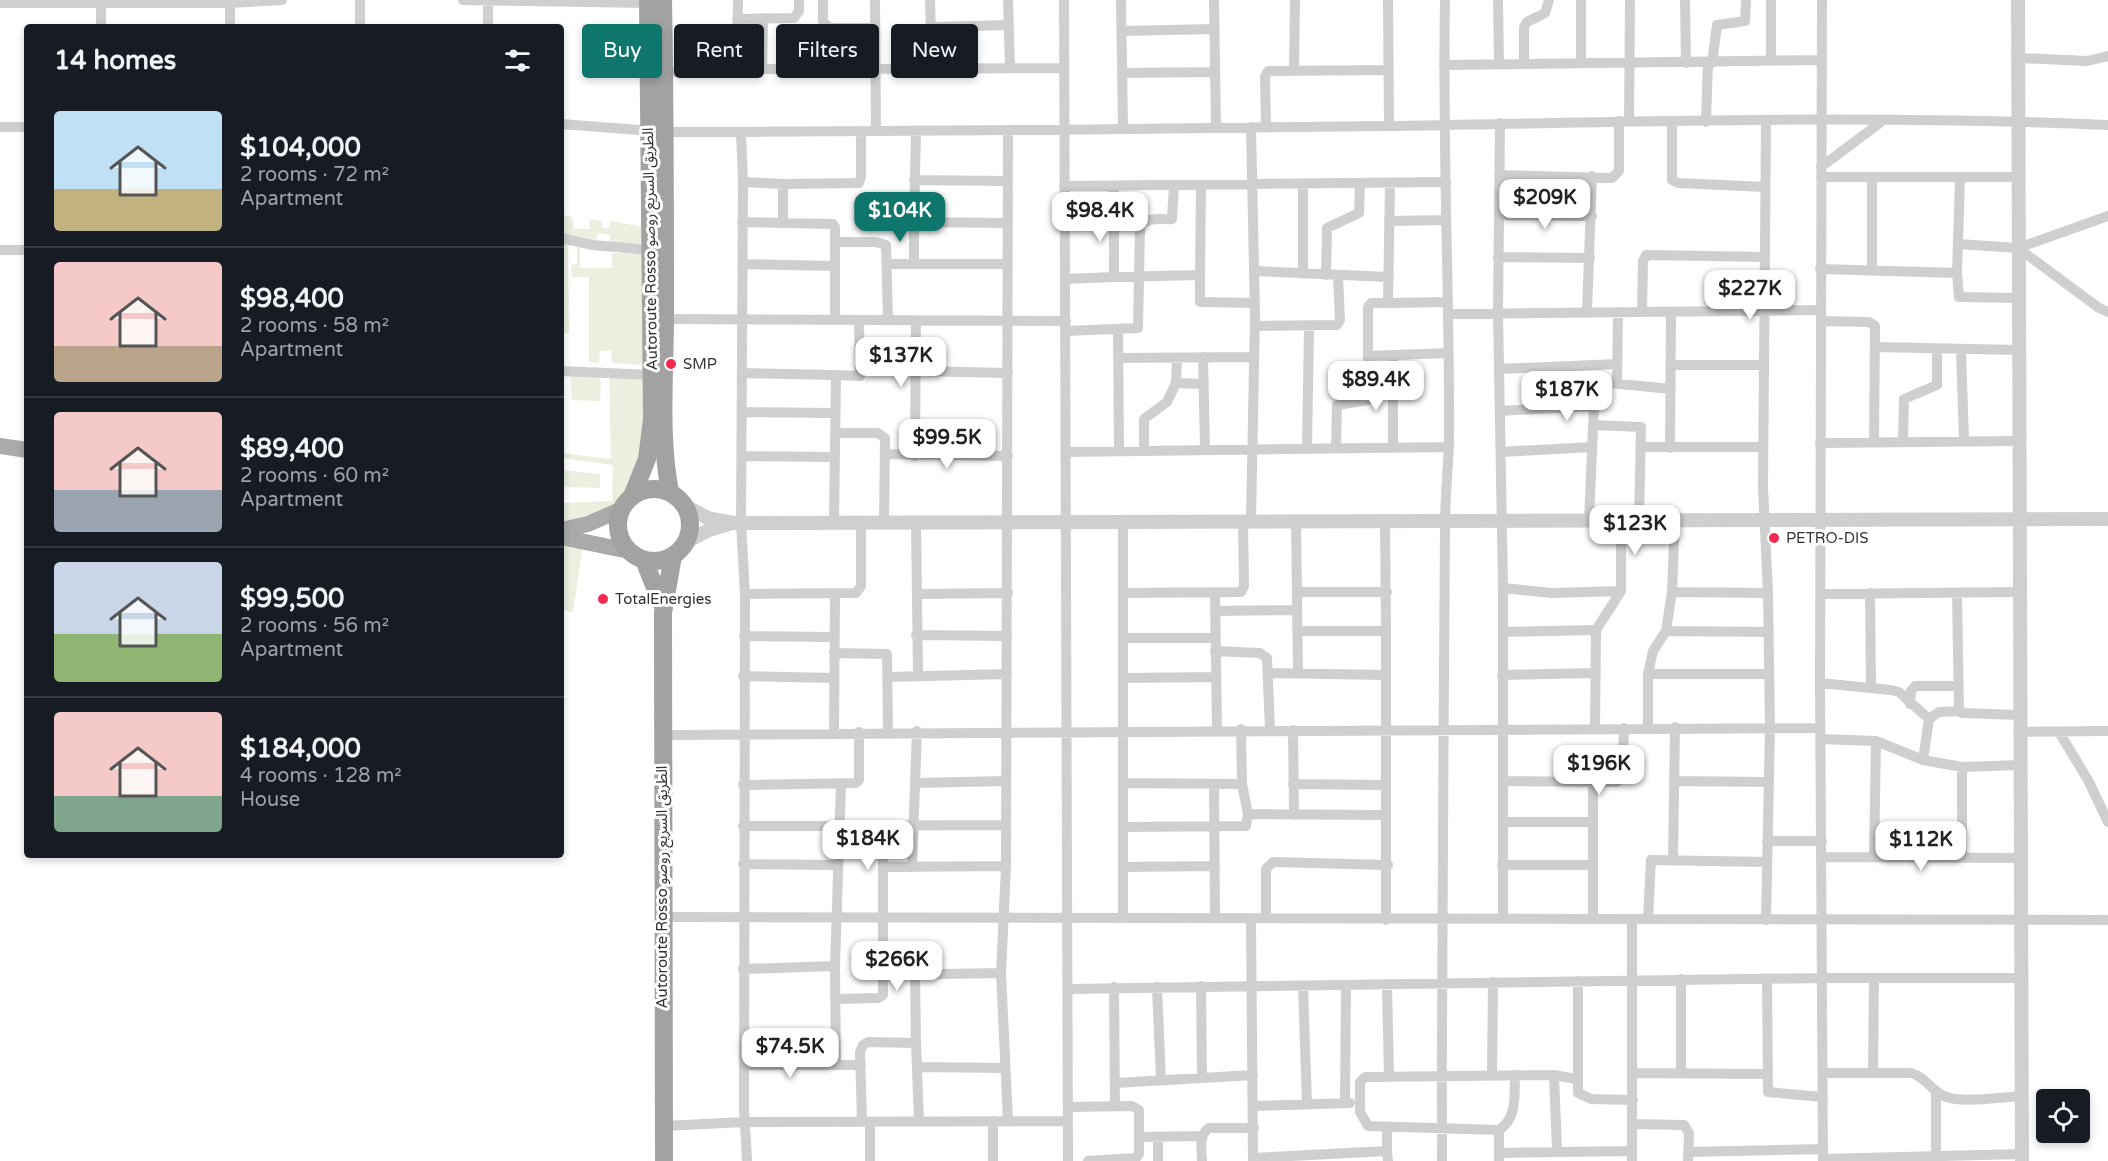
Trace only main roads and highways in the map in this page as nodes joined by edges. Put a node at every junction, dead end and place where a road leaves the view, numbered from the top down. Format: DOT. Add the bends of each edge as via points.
graph roads {
  1 [pos="653,1"];
  2 [pos="657,131"];
  3 [pos="0,446"];
  4 [pos="24,450"];
  5 [pos="670,492"];
  6 [pos="633,495"];
  7 [pos="620,510"];
  8 [pos="564,529"];
  9 [pos="564,538"];
  10 [pos="637,556"];
  11 [pos="673,556"];
  12 [pos="663,613"];
  13 [pos="664,1161"];
  1 -- 2 [label="highway, Autoroute Rosso الطريق السريع روصو"];
  1 -- 2 [label="highway, Autoroute Rosso الطريق السريع روصو" via="664,72"];
  2 -- 5 [label="highway, Autoroute Rosso الطريق السريع روصو" via="665,320 664,459"];
  2 -- 6 [label="highway, Autoroute Rosso الطريق السريع روصو" via="649,250 649,445"];
  3 -- 4 [label="main road"];
  5 -- 6 [label="highway" via="649,489"];
  5 -- 11 [label="highway" via="685,506 690,521 686,542"];
  6 -- 7 [label="highway"];
  7 -- 8 [label="main road"];
  7 -- 10 [label="highway" via="618,532"];
  9 -- 10 [label="main road"];
  10 -- 11 [label="highway" via="659,561"];
  10 -- 12 [label="highway, Autoroute Rosso الطريق السريع روصو" via="659,593"];
  11 -- 12 [label="highway, Autoroute Rosso الطريق السريع روصو"];
  12 -- 13 [label="highway, Autoroute Rosso الطريق السريع روصو"];
}
